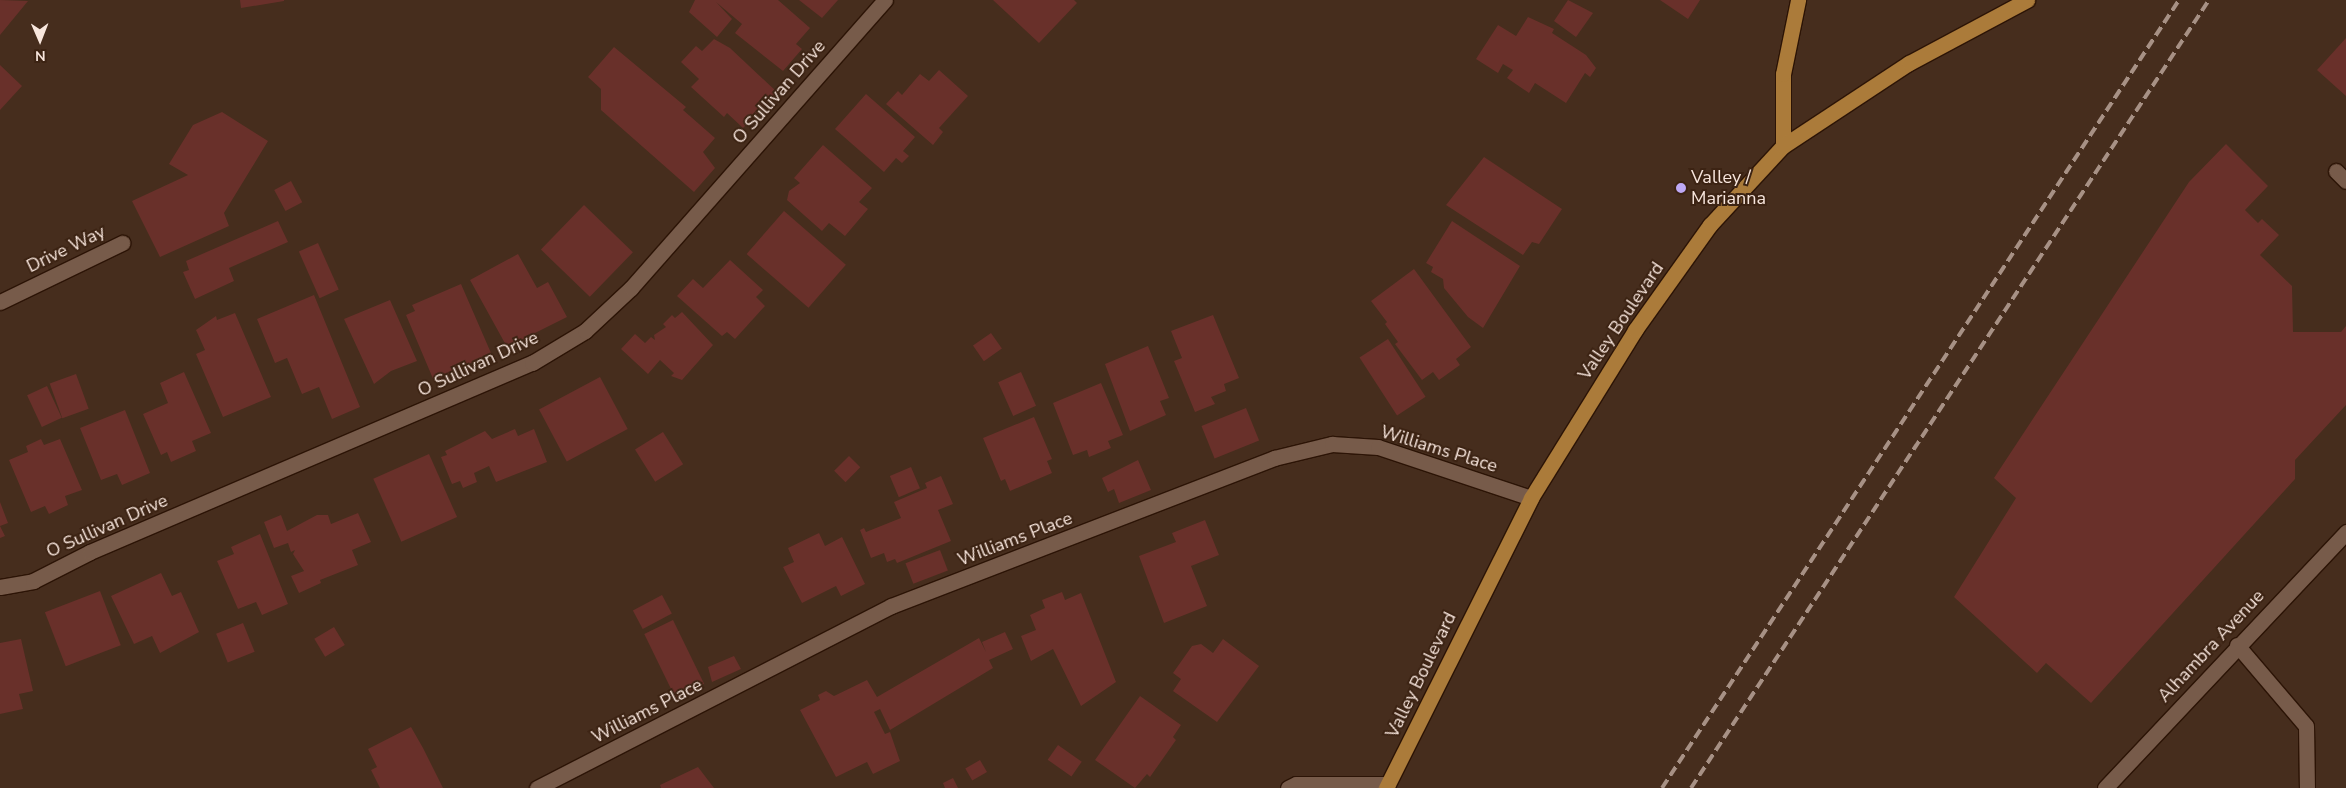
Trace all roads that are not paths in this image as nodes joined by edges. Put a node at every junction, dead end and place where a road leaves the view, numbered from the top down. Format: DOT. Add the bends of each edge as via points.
graph roads {
  1 [pos="885,0"];
  2 [pos="1798,0"];
  3 [pos="2028,0"];
  4 [pos="1783,146"];
  5 [pos="122,243"];
  6 [pos="0,302"];
  7 [pos="1531,498"];
  8 [pos="2346,532"];
  9 [pos="0,587"];
  10 [pos="2237,645"];
  11 [pos="1387,786"];
  12 [pos="537,788"];
  13 [pos="1288,788"];
  14 [pos="2105,788"];
  15 [pos="2307,788"];
  1 -- 9 [label="street, O Sullivan Drive" via="631,288 585,331 532,363 90,552 33,581"];
  2 -- 4 [label="main road" via="1785,52"];
  3 -- 4 [label="main road, Valley Boulevard" via="1909,63"];
  4 -- 7 [label="main road, Valley Boulevard" via="1710,225 1635,330"];
  5 -- 6 [label="street, Drive Way"];
  7 -- 11 [label="main road, Valley Boulevard"];
  7 -- 12 [label="street, Williams Place" via="1378,447 1332,444 1274,458 891,606"];
  8 -- 10 [label="street, Alhambra Avenue"];
  10 -- 14 [label="street, Alhambra Avenue"];
  10 -- 15 [label="street" via="2306,726"];
  11 -- 13 [label="street" via="1296,784"];
}
